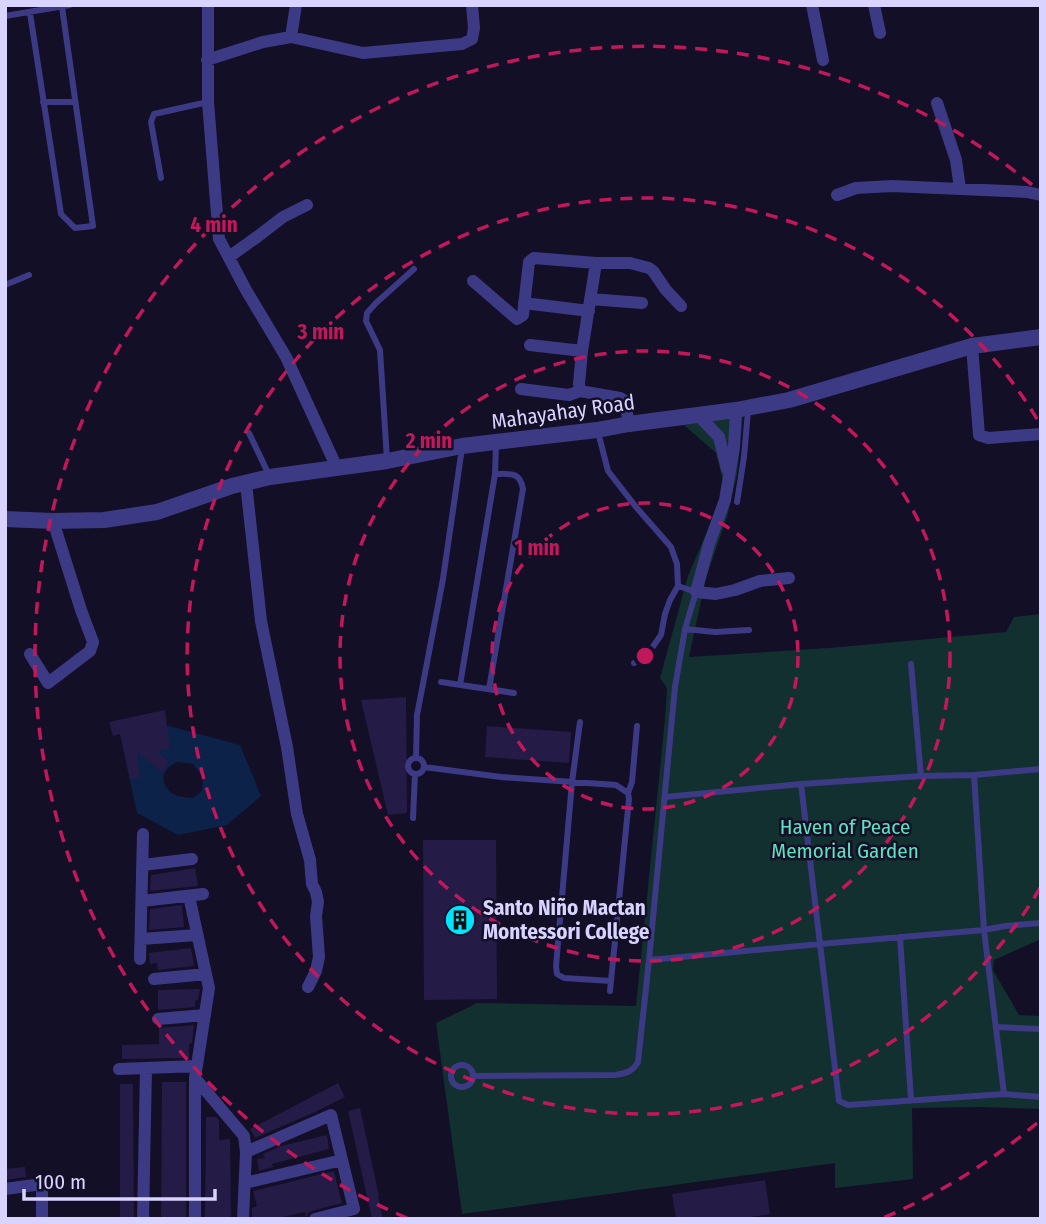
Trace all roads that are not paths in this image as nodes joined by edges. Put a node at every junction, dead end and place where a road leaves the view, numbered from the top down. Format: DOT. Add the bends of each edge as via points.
graph roads {
  1 [pos="70,5"];
  2 [pos="208,5"];
  3 [pos="296,5"];
  4 [pos="472,5"];
  5 [pos="812,5"];
  6 [pos="874,5"];
  7 [pos="62,7"];
  8 [pos="30,13"];
  9 [pos="5,16"];
  10 [pos="880,33"];
  11 [pos="291,37"];
  12 [pos="207,60"];
  13 [pos="823,60"];
  14 [pos="43,102"];
  15 [pos="75,102"];
  16 [pos="208,102"];
  17 [pos="937,103"];
  18 [pos="161,178"];
  19 [pos="960,190"];
  20 [pos="837,195"];
  21 [pos="1041,195"];
  22 [pos="307,205"];
  23 [pos="229,257"];
  24 [pos="596,263"];
  25 [pos="414,269"];
  26 [pos="29,275"];
  27 [pos="473,281"];
  28 [pos="5,285"];
  29 [pos="524,303"];
  30 [pos="642,303"];
  31 [pos="589,305"];
  32 [pos="681,306"];
  33 [pos="1041,337"];
  34 [pos="530,345"];
  35 [pos="972,345"];
  36 [pos="582,351"];
  37 [pos="521,389"];
  38 [pos="580,391"];
  39 [pos="742,409"];
  40 [pos="698,415"];
  41 [pos="629,424"];
  42 [pos="597,430"];
  43 [pos="249,433"];
  44 [pos="1041,434"];
  45 [pos="496,442"];
  46 [pos="462,446"];
  47 [pos="387,461"];
  48 [pos="337,468"];
  49 [pos="495,474"];
  50 [pos="270,477"];
  51 [pos="729,477"];
  52 [pos="246,483"];
  53 [pos="737,502"];
  54 [pos="5,519"];
  55 [pos="53,521"];
  56 [pos="789,578"];
  57 [pos="678,586"];
  58 [pos="696,592"];
  59 [pos="685,629"];
  60 [pos="749,630"];
  61 [pos="30,654"];
  62 [pos="634,663"];
  63 [pos="911,664"];
  64 [pos="441,682"];
  65 [pos="460,685"];
  66 [pos="489,689"];
  67 [pos="514,693"];
  68 [pos="580,722"];
  69 [pos="638,726"];
  70 [pos="416,758"];
  71 [pos="424,768"];
  72 [pos="1041,769"];
  73 [pos="415,774"];
  74 [pos="974,775"];
  75 [pos="921,776"];
  76 [pos="572,782"];
  77 [pos="801,785"];
  78 [pos="628,793"];
  79 [pos="665,797"];
  80 [pos="413,818"];
  81 [pos="144,834"];
  82 [pos="192,859"];
  83 [pos="143,865"];
  84 [pos="203,894"];
  85 [pos="189,896"];
  86 [pos="142,901"];
  87 [pos="1041,923"];
  88 [pos="984,930"];
  89 [pos="197,935"];
  90 [pos="900,937"];
  91 [pos="141,939"];
  92 [pos="820,944"];
  93 [pos="140,959"];
  94 [pos="649,960"];
  95 [pos="206,974"];
  96 [pos="154,979"];
  97 [pos="611,981"];
  98 [pos="307,987"];
  99 [pos="610,991"];
  100 [pos="205,1015"];
  101 [pos="158,1019"];
  102 [pos="996,1027"];
  103 [pos="1041,1029"];
  104 [pos="146,1068"];
  105 [pos="119,1069"];
  106 [pos="196,1072"];
  107 [pos="473,1076"];
  108 [pos="1004,1094"];
  109 [pos="1041,1097"];
  110 [pos="911,1100"];
  111 [pos="246,1152"];
  112 [pos="342,1160"];
  113 [pos="245,1183"];
  114 [pos="5,1189"];
  115 [pos="42,1219"];
  116 [pos="143,1219"];
  117 [pos="195,1219"];
  118 [pos="243,1219"];
  119 [pos="315,1219"];
  1 -- 7 [label="lane"];
  2 -- 12 [label="street"];
  3 -- 11 [label="street"];
  4 -- 11 [label="street" via="472,38 463,44 363,53"];
  5 -- 13 [label="street"];
  6 -- 10 [label="street"];
  7 -- 8 [label="lane"];
  7 -- 15 [label="lane"];
  8 -- 9 [label="lane"];
  8 -- 14 [label="lane"];
  11 -- 12 [label="street"];
  12 -- 16 [label="street"];
  14 -- 15 [label="lane"];
  14 -- 15 [label="lane" via="61,214 75,228 93,226"];
  16 -- 18 [label="lane" via="154,114 150,122"];
  16 -- 23 [label="street" via="219,239"];
  17 -- 19 [label="street" via="956,160"];
  19 -- 20 [label="street" via="867,187"];
  19 -- 21 [label="street"];
  22 -- 23 [label="street" via="283,216"];
  23 -- 48 [label="street" via="286,357"];
  24 -- 29 [label="street" via="534,258 529,262"];
  24 -- 31 [label="street"];
  24 -- 32 [label="street" via="649,268"];
  25 -- 47 [label="lane" via="376,303 366,321 380,350"];
  26 -- 28 [label="lane"];
  27 -- 29 [label="street" via="517,319 523,315"];
  29 -- 31 [label="street"];
  30 -- 31 [label="street"];
  31 -- 36 [label="street"];
  33 -- 35 [label="street, Mahayahay Road"];
  34 -- 36 [label="street"];
  35 -- 39 [label="street, Mahayahay Road" via="789,400"];
  35 -- 44 [label="street" via="979,435"];
  36 -- 38 [label="street"];
  37 -- 38 [label="street" via="569,395"];
  38 -- 41 [label="street" via="623,399"];
  39 -- 40 [label="street, Mahayahay Road"];
  39 -- 51 [label="street"];
  39 -- 53 [label="lane" via="744,457"];
  40 -- 41 [label="street, Mahayahay Road"];
  40 -- 51 [label="street" via="719,438"];
  41 -- 42 [label="street, Mahayahay Road"];
  42 -- 45 [label="street, Mahayahay Road"];
  42 -- 57 [label="lane" via="608,471 671,547"];
  43 -- 50 [label="lane"];
  45 -- 46 [label="street, Mahayahay Road"];
  45 -- 49 [label="lane"];
  46 -- 47 [label="street, Mahayahay Road"];
  46 -- 70 [label="lane" via="417,715"];
  47 -- 48 [label="street, Mahayahay Road"];
  48 -- 50 [label="street, Mahayahay Road"];
  49 -- 65 [label="lane"];
  49 -- 66 [label="lane" via="518,476 523,489"];
  50 -- 52 [label="street, Mahayahay Road"];
  51 -- 58 [label="street"];
  52 -- 55 [label="street, Mahayahay Road" via="157,512"];
  52 -- 98 [label="street" via="261,621 318,902 319,957"];
  54 -- 55 [label="street, Mahayahay Road"];
  55 -- 61 [label="street" via="93,642 90,651 48,683"];
  56 -- 58 [label="street" via="716,594"];
  57 -- 58 [label="lane"];
  57 -- 62 [label="lane" via="661,635 647,655"];
  58 -- 59 [label="lane"];
  59 -- 60 [label="lane"];
  59 -- 79 [label="lane"];
  63 -- 75 [label="lane"];
  64 -- 65 [label="lane"];
  65 -- 66 [label="lane"];
  66 -- 67 [label="lane"];
  68 -- 76 [label="lane"];
  69 -- 78 [label="lane"];
  70 -- 71 [label="lane" via="424,762"];
  70 -- 73 [label="lane" via="409,764"];
  71 -- 73 [label="lane"];
  71 -- 76 [label="lane"];
  72 -- 74 [label="lane"];
  73 -- 80 [label="lane"];
  74 -- 75 [label="lane"];
  74 -- 88 [label="lane"];
  75 -- 77 [label="lane"];
  76 -- 78 [label="lane" via="615,785"];
  76 -- 97 [label="lane" via="556,966 564,978"];
  77 -- 79 [label="lane"];
  77 -- 92 [label="lane"];
  78 -- 97 [label="lane"];
  79 -- 94 [label="lane"];
  81 -- 83 [label="street"];
  82 -- 83 [label="street"];
  83 -- 86 [label="street"];
  84 -- 85 [label="street"];
  85 -- 86 [label="street"];
  85 -- 89 [label="street"];
  86 -- 91 [label="street"];
  87 -- 88 [label="lane"];
  88 -- 90 [label="lane"];
  88 -- 102 [label="lane"];
  89 -- 91 [label="street"];
  89 -- 95 [label="street"];
  90 -- 92 [label="lane"];
  90 -- 110 [label="lane"];
  91 -- 93 [label="street"];
  92 -- 94 [label="lane"];
  92 -- 110 [label="lane" via="839,1101 848,1105"];
  94 -- 107 [label="lane" via="638,1062 629,1073"];
  95 -- 96 [label="street"];
  95 -- 100 [label="street"];
  97 -- 99 [label="lane"];
  100 -- 101 [label="street"];
  100 -- 106 [label="street"];
  102 -- 103 [label="lane"];
  102 -- 108 [label="lane"];
  104 -- 105 [label="street"];
  104 -- 106 [label="street"];
  104 -- 116 [label="street"];
  106 -- 111 [label="street" via="244,1136"];
  106 -- 117 [label="street"];
  108 -- 109 [label="lane"];
  108 -- 110 [label="lane"];
  111 -- 112 [label="street" via="331,1115"];
  111 -- 113 [label="street"];
  112 -- 113 [label="street"];
  112 -- 119 [label="street" via="354,1209"];
  113 -- 118 [label="street"];
  114 -- 115 [label="street" via="42,1184"];
}
